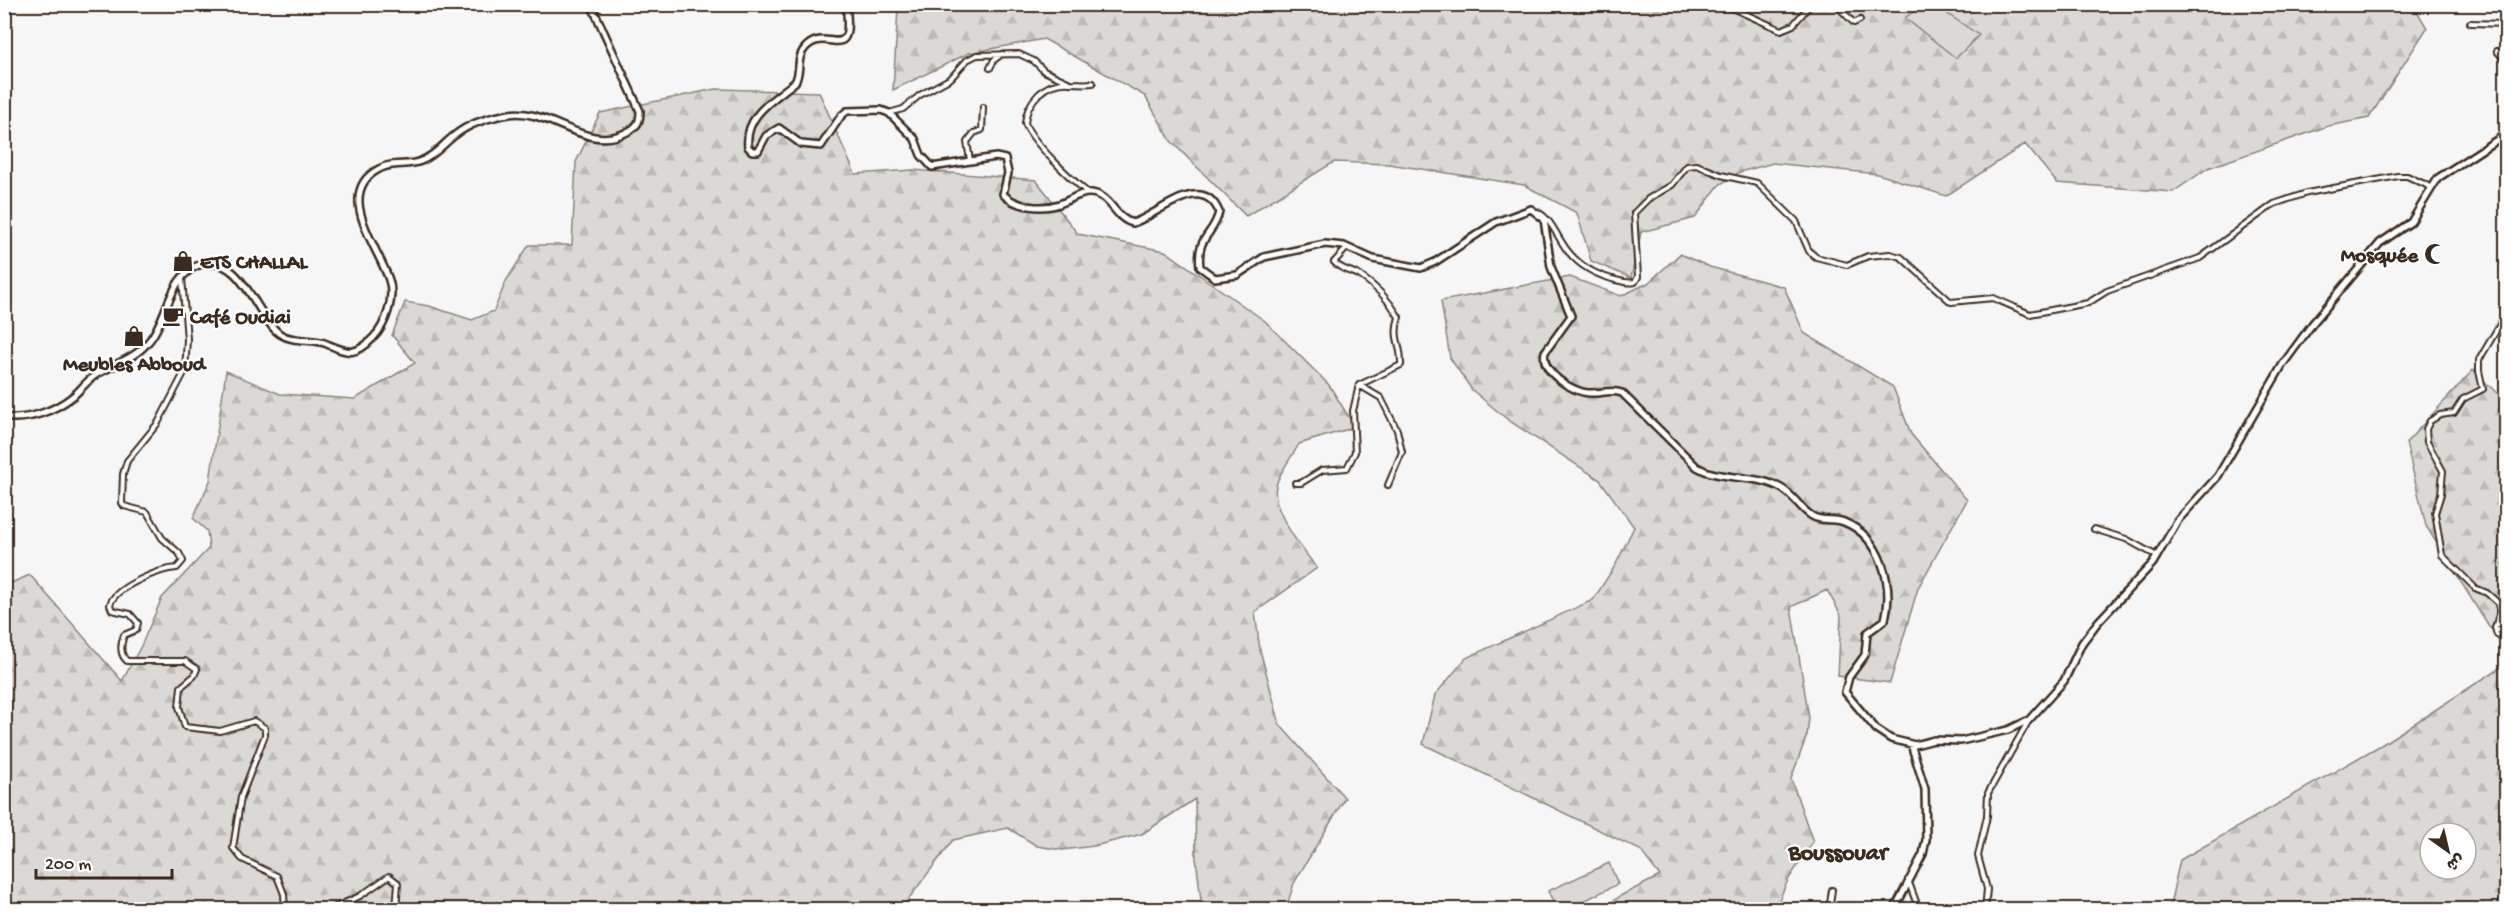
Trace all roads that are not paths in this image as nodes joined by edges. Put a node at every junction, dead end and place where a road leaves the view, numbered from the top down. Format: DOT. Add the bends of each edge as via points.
graph roads {
  1 [pos="591,4"];
  2 [pos="846,4"];
  3 [pos="1723,4"];
  4 [pos="1810,4"];
  5 [pos="1835,4"];
  6 [pos="1860,20"];
  7 [pos="2470,23"];
  8 [pos="2506,24"];
  9 [pos="2497,51"];
  10 [pos="1006,53"];
  11 [pos="2506,61"];
  12 [pos="990,68"];
  13 [pos="1068,82"];
  14 [pos="1093,83"];
  15 [pos="983,107"];
  16 [pos="889,113"];
  17 [pos="2506,134"];
  18 [pos="970,160"];
  19 [pos="2431,187"];
  20 [pos="1088,193"];
  21 [pos="1538,212"];
  22 [pos="1347,248"];
  23 [pos="182,278"];
  24 [pos="172,292"];
  25 [pos="185,293"];
  26 [pos="2505,312"];
  27 [pos="1359,385"];
  28 [pos="4,417"];
  29 [pos="1295,483"];
  30 [pos="1388,485"];
  31 [pos="2094,529"];
  32 [pos="2157,556"];
  33 [pos="2506,641"];
  34 [pos="2029,720"];
  35 [pos="1911,744"];
  36 [pos="1908,880"];
  37 [pos="1832,890"];
  38 [pos="1918,908"];
  39 [pos="285,909"];
  40 [pos="329,909"];
  41 [pos="396,909"];
  42 [pos="1829,909"];
  43 [pos="1894,909"];
  44 [pos="1985,909"];
  1 -- 23 [label="street" via="640,111 640,120 615,137 584,135 526,114 512,114 469,126 421,161 393,163 368,177 361,188 359,210 390,281 391,295 382,327 361,349 342,352 326,344 279,333 246,285 224,267 202,264"];
  2 -- 16 [label="street" via="846,37 835,42 818,41 804,49 795,82 760,111 747,128 748,147 758,151 766,136 779,128 794,140 816,147 827,141 837,121 848,111"];
  3 -- 4 [label="street" via="1781,30 1793,25"];
  5 -- 6 [label="street" via="1850,21"];
  7 -- 8 [label="street"];
  9 -- 11 [label="street"];
  10 -- 12 [label="street" via="996,57"];
  10 -- 13 [label="street" via="1029,58 1044,71"];
  10 -- 16 [label="street" via="972,57 951,78 903,109"];
  13 -- 14 [label="street"];
  13 -- 20 [label="street" via="1038,93 1025,123 1034,140"];
  15 -- 18 [label="street" via="982,130 967,142"];
  16 -- 18 [label="street" via="915,139 921,155 932,167"];
  17 -- 19 [label="street" via="2463,160"];
  18 -- 20 [label="street" via="1005,159 1008,173 1003,194 1022,205 1049,206"];
  19 -- 21 [label="street" via="2398,176 2287,199 2266,208 2199,258 2107,291 2088,303 2030,314 1993,298 1951,302 1901,257 1890,254 1868,256 1847,265 1816,257 1809,251 1796,221 1757,183 1696,165 1687,166 1672,185 1634,213 1638,277 1629,284 1591,272 1578,263 1548,219"];
  19 -- 32 [label="street" via="2411,222 2380,243 2292,351 2218,476 2178,520"];
  20 -- 22 [label="street" via="1107,200 1118,215 1133,223 1183,197 1199,194 1209,198 1220,213 1199,254 1200,267 1215,278 1237,275 1264,257 1325,244"];
  21 -- 22 [label="street" via="1531,209 1496,222 1420,268 1373,259"];
  21 -- 35 [label="street" via="1546,224 1551,267 1571,310 1570,321 1545,352 1546,367 1553,375 1589,393 1622,393 1697,466 1715,475 1747,478 1781,488 1811,516 1851,526 1879,555 1887,583 1885,620 1868,633 1865,655 1849,677 1845,692 1876,729 1890,739"];
  22 -- 27 [label="street" via="1334,262 1377,289 1399,317 1394,332 1401,365"];
  23 -- 24 [label="street"];
  23 -- 25 [label="street"];
  24 -- 25 [label="street"];
  24 -- 28 [label="street" via="158,330 136,354 94,376 56,407 35,415"];
  25 -- 39 [label="street" via="186,371 160,421 127,461 122,503 147,512 162,538 183,561 177,568 158,571 114,596 110,605 112,610 130,614 138,623 136,630 124,635 121,652 127,661 185,661 197,669 195,676 181,687 179,707 185,727 220,731 254,721 264,728 265,735 241,796 233,848 242,859 277,876"];
  26 -- 33 [label="street" via="2479,360 2483,389 2463,399 2454,413 2434,418 2426,429 2427,442 2443,471 2434,513 2442,555 2475,588 2499,604 2494,628"];
  27 -- 29 [label="street" via="1353,411 1354,452 1347,468 1322,470"];
  27 -- 30 [label="street" via="1381,398 1397,430 1402,452"];
  31 -- 32 [label="street" via="2126,538"];
  32 -- 34 [label="street" via="2098,622 2072,661 2064,681"];
  34 -- 35 [label="street" via="2008,730 1961,741"];
  34 -- 44 [label="street" via="1988,793 1978,856 1987,889"];
  35 -- 36 [label="street" via="1925,789 1926,840 1923,854"];
  36 -- 38 [label="street"];
  36 -- 43 [label="street"];
  37 -- 42 [label="street"];
  40 -- 41 [label="street" via="360,896 389,876 398,883"];
}
